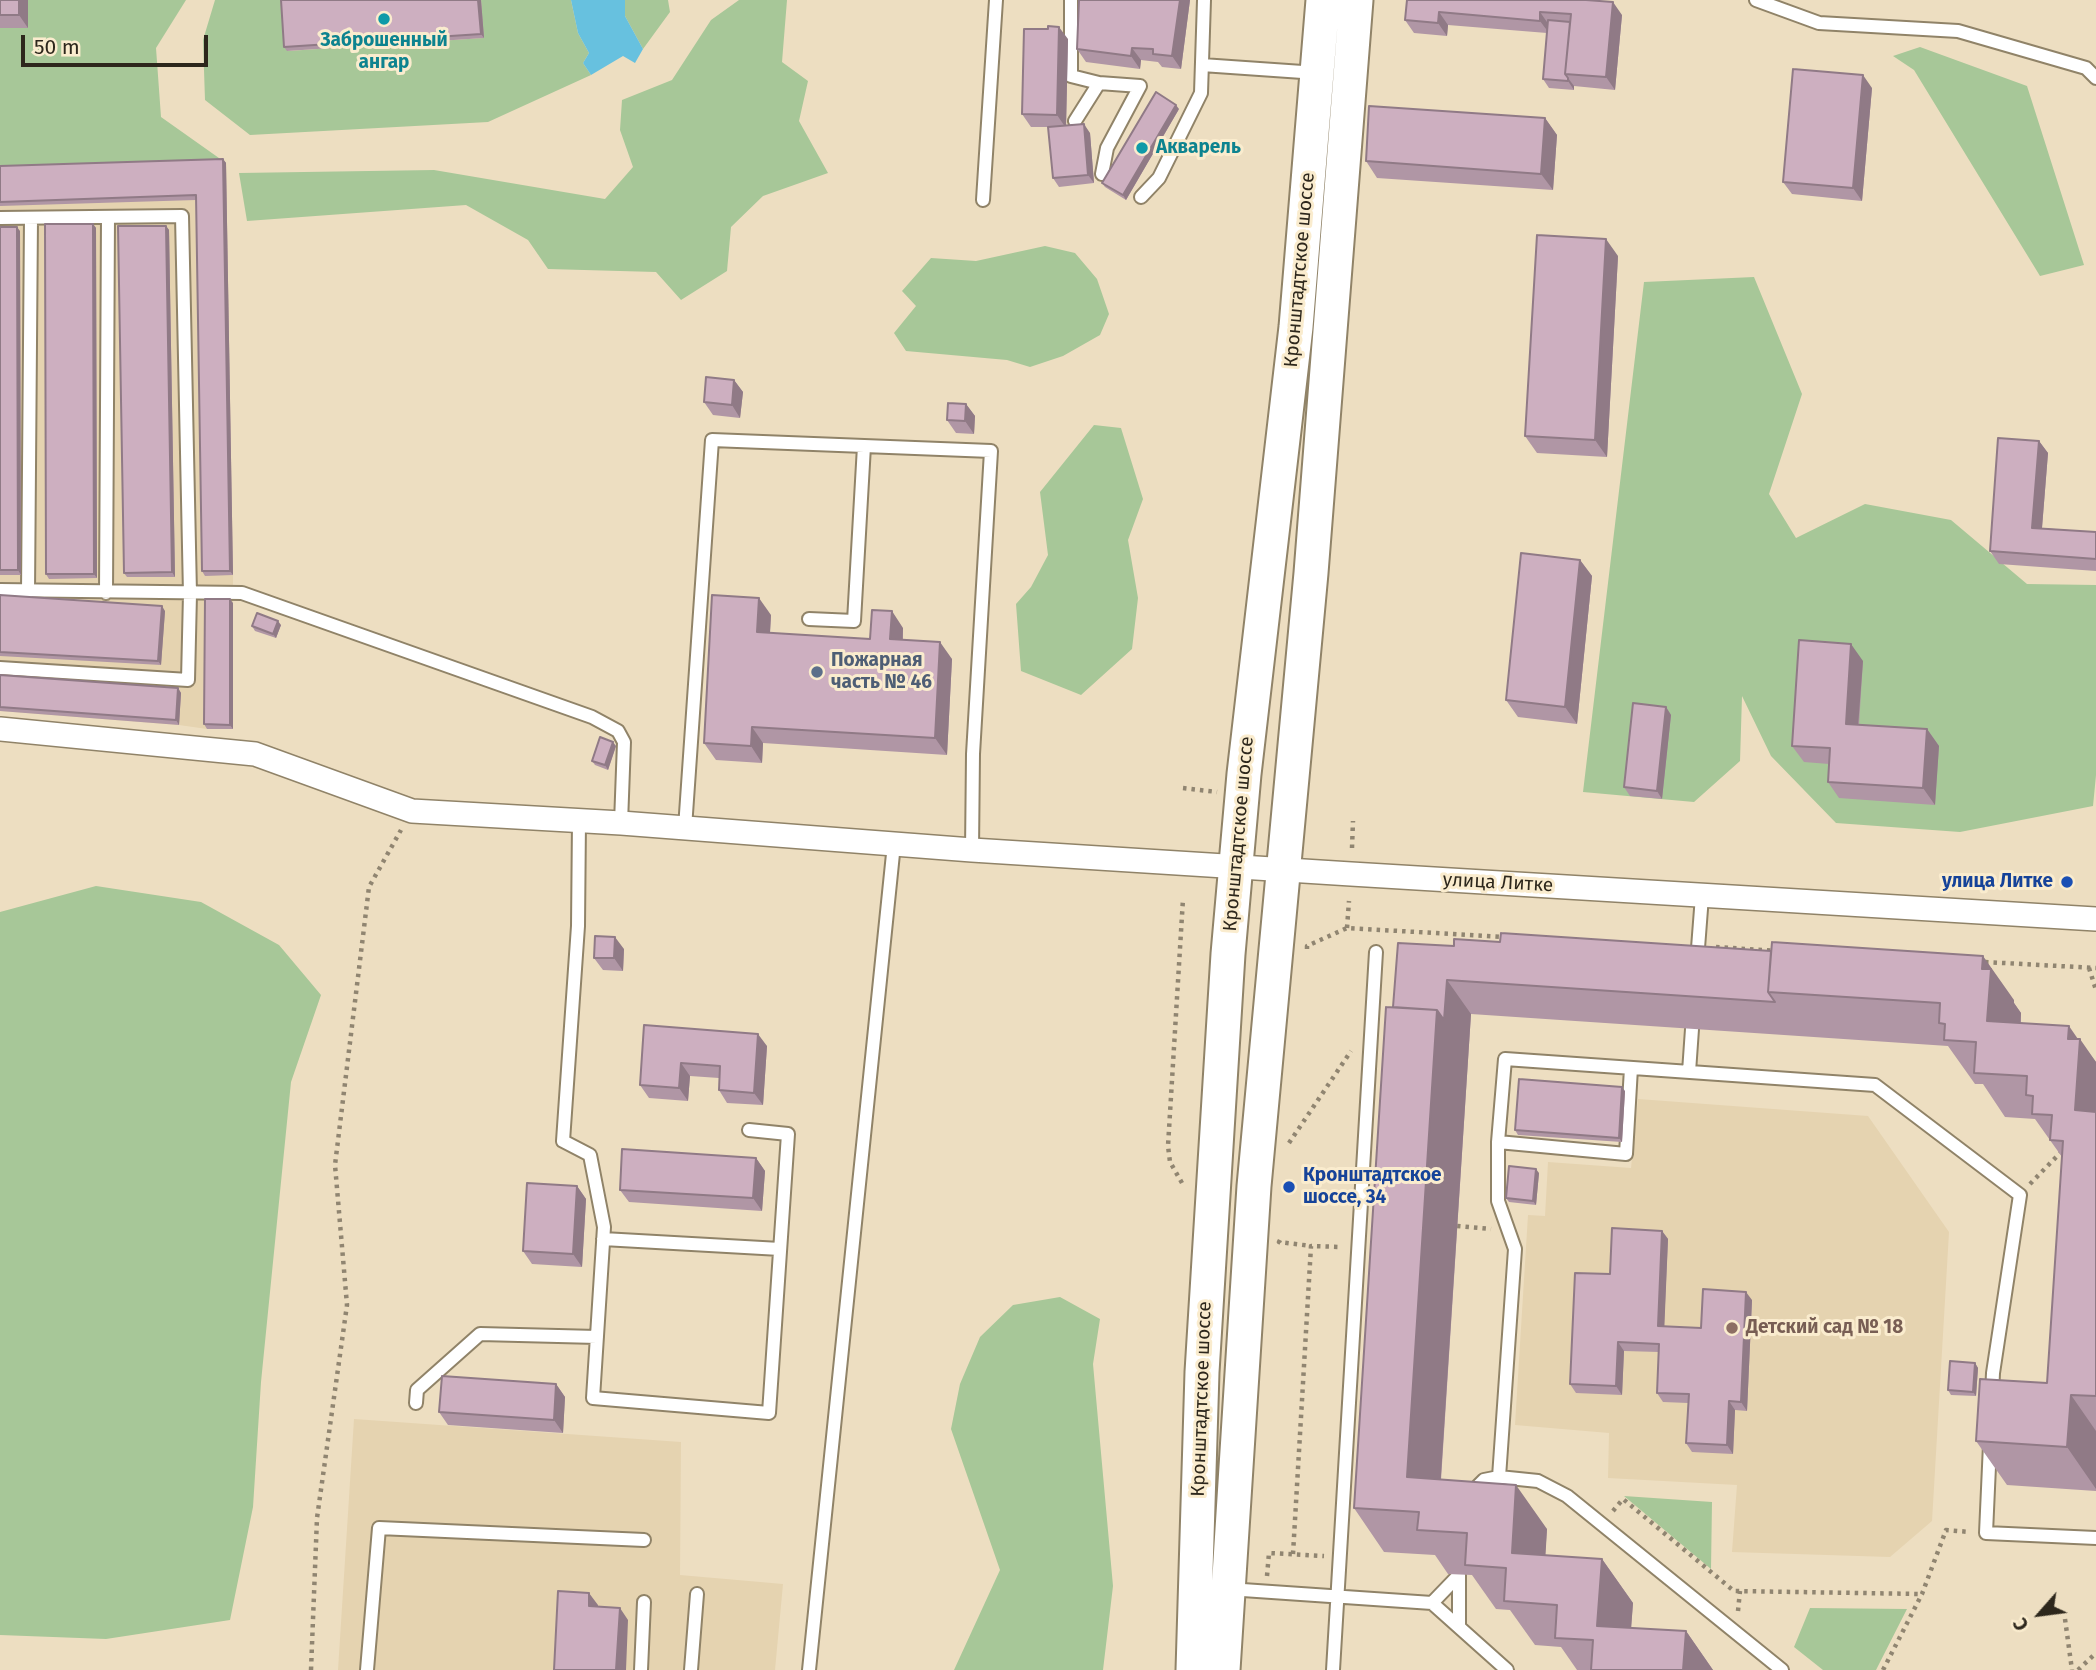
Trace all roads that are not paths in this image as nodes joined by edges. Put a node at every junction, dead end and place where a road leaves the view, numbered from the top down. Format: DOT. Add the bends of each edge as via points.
graph roads {
  1 [pos="996,0"];
  2 [pos="1071,0"];
  3 [pos="1204,0"];
  4 [pos="1323,0"];
  5 [pos="1356,0"];
  6 [pos="1756,0"];
  7 [pos="1202,65"];
  8 [pos="1317,73"];
  9 [pos="2096,78"];
  10 [pos="1099,83"];
  11 [pos="1075,121"];
  12 [pos="1102,174"];
  13 [pos="1141,197"];
  14 [pos="983,201"];
  15 [pos="108,217"];
  16 [pos="0,218"];
  17 [pos="31,218"];
  18 [pos="864,446"];
  19 [pos="0,590"];
  20 [pos="28,592"];
  21 [pos="106,593"];
  22 [pos="190,594"];
  23 [pos="809,619"];
  24 [pos="0,668"];
  25 [pos="0,729"];
  26 [pos="579,821"];
  27 [pos="621,823"];
  28 [pos="685,828"];
  29 [pos="894,844"];
  30 [pos="972,850"];
  31 [pos="1235,867"];
  32 [pos="1284,870"];
  33 [pos="1702,896"];
  34 [pos="2096,919"];
  35 [pos="1376,952"];
  36 [pos="1696,979"];
  37 [pos="1692,1029"];
  38 [pos="1632,1068"];
  39 [pos="1689,1072"];
  40 [pos="749,1130"];
  41 [pos="1498,1142"];
  42 [pos="603,1239"];
  43 [pos="780,1249"];
  44 [pos="597,1337"];
  45 [pos="416,1404"];
  46 [pos="1499,1477"];
  47 [pos="1465,1508"];
  48 [pos="2096,1538"];
  49 [pos="644,1540"];
  50 [pos="1228,1589"];
  51 [pos="697,1594"];
  52 [pos="1337,1595"];
  53 [pos="644,1602"];
  54 [pos="1432,1603"];
  55 [pos="1458,1624"];
  56 [pos="367,1670"];
  57 [pos="641,1670"];
  58 [pos="691,1670"];
  59 [pos="808,1670"];
  60 [pos="1193,1670"];
  61 [pos="1223,1670"];
  62 [pos="1333,1670"];
  63 [pos="1507,1670"];
  64 [pos="1782,1670"];
  1 -- 14 [label="lane"];
  2 -- 10 [label="lane" via="1071,76"];
  3 -- 7 [label="lane"];
  4 -- 8 [label="main road, Кронштадтское шоссе"];
  5 -- 32 [label="main road, Кронштадтское шоссе"];
  6 -- 9 [label="lane" via="1819,23 1958,31 2086,68"];
  7 -- 8 [label="lane"];
  7 -- 13 [label="lane" via="1201,93 1159,178"];
  8 -- 31 [label="main road, Кронштадтское шоссе" via="1296,327"];
  10 -- 11 [label="lane"];
  10 -- 12 [label="lane" via="1140,86 1107,148"];
  15 -- 17 [label="lane"];
  15 -- 21 [label="lane"];
  15 -- 22 [label="lane" via="182,216"];
  16 -- 17 [label="lane"];
  17 -- 20 [label="lane"];
  18 -- 23 [label="lane" via="854,621"];
  18 -- 28 [label="lane" via="712,440"];
  18 -- 30 [label="lane" via="991,451 973,754"];
  19 -- 20 [label="lane"];
  20 -- 21 [label="lane"];
  21 -- 22 [label="lane"];
  22 -- 24 [label="lane" via="188,680"];
  22 -- 27 [label="lane" via="242,593 607,723 624,742"];
  25 -- 26 [label="street, улица Литке" via="255,754 412,811"];
  26 -- 27 [label="street, улица Литке"];
  26 -- 42 [label="lane" via="578,926 564,1141 590,1155"];
  27 -- 28 [label="street, улица Литке"];
  28 -- 29 [label="street, улица Литке"];
  29 -- 30 [label="street, улица Литке"];
  29 -- 59 [label="lane"];
  30 -- 31 [label="street, улица Литке"];
  31 -- 32 [label="street, улица Литке"];
  31 -- 60 [label="main road, Кронштадтское шоссе" via="1202,1372"];
  32 -- 33 [label="street, улица Литке"];
  32 -- 50 [label="main road, Кронштадтское шоссе" via="1253,1199"];
  33 -- 34 [label="street, улица Литке"];
  33 -- 36 [label="lane"];
  35 -- 52 [label="lane"];
  37 -- 39 [label="lane"];
  38 -- 39 [label="lane"];
  38 -- 41 [label="lane" via="1505,1059"];
  38 -- 41 [label="lane" via="1626,1154"];
  39 -- 48 [label="lane" via="1875,1085 2020,1195 1993,1373 1986,1533"];
  40 -- 43 [label="lane" via="788,1134"];
  41 -- 46 [label="lane" via="1498,1201 1515,1250"];
  42 -- 43 [label="lane"];
  42 -- 44 [label="lane"];
  43 -- 44 [label="lane" via="769,1413 593,1398"];
  44 -- 45 [label="lane" via="480,1334 417,1390"];
  46 -- 47 [label="lane" via="1484,1480 1470,1493"];
  46 -- 64 [label="lane" via="1538,1481 1567,1496"];
  49 -- 56 [label="lane" via="379,1528"];
  50 -- 52 [label="lane"];
  50 -- 61 [label="main road, Кронштадтское шоссе"];
  51 -- 58 [label="lane"];
  52 -- 54 [label="lane"];
  52 -- 62 [label="lane"];
  53 -- 57 [label="lane"];
  54 -- 55 [label="lane"];
  54 -- 55 [label="lane" via="1459,1575"];
  55 -- 63 [label="lane"];
}
